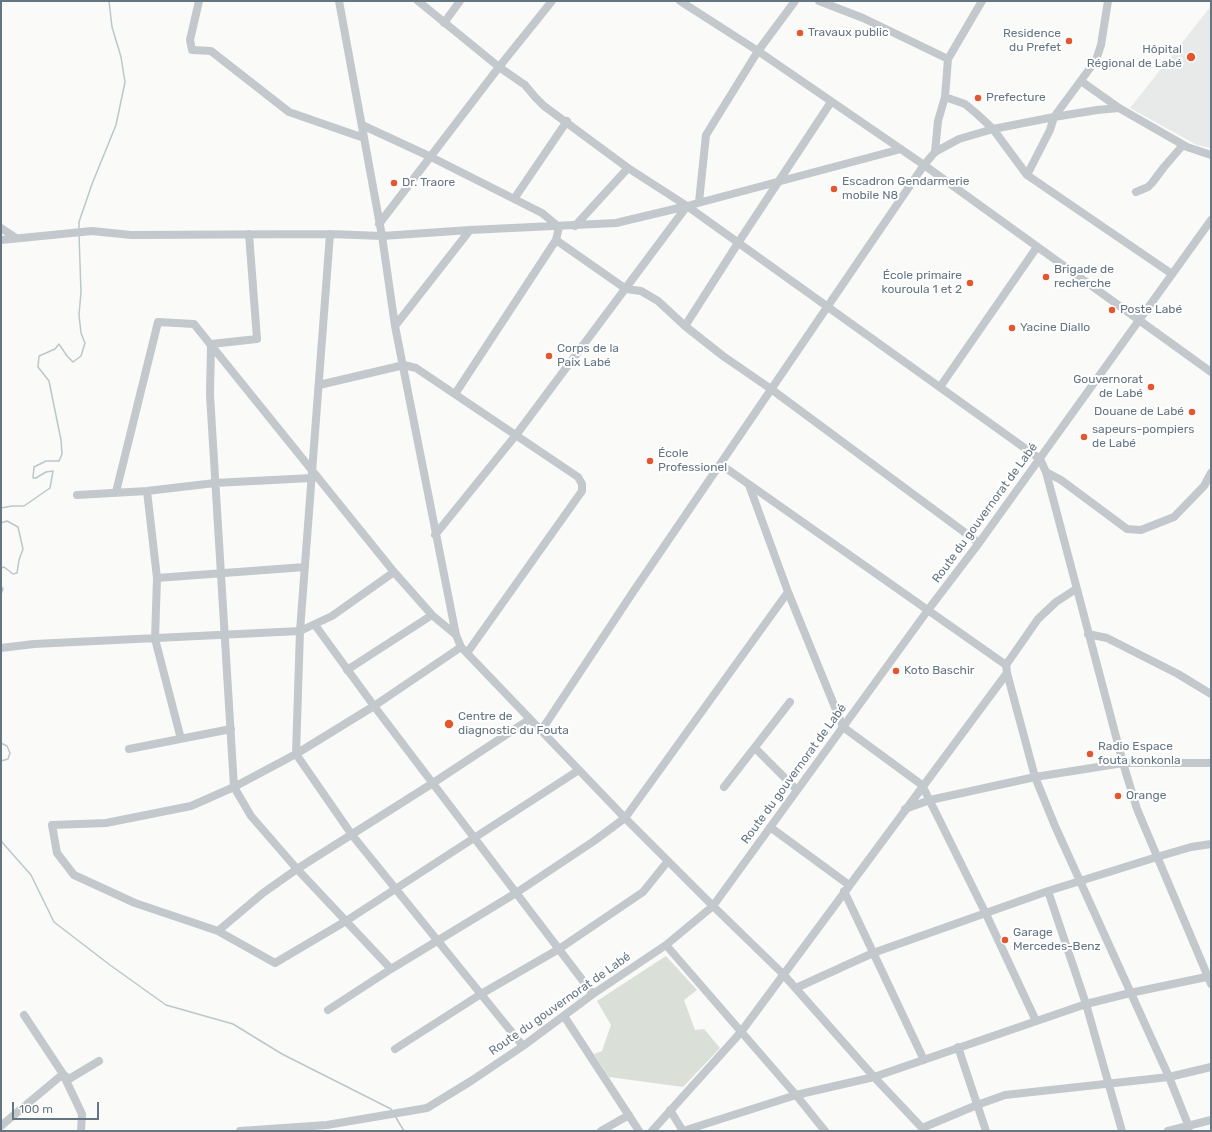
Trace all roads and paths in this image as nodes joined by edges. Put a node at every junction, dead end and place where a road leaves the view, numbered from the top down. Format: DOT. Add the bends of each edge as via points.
graph roads {
  1 [pos="199,1"];
  2 [pos="339,1"];
  3 [pos="418,1"];
  4 [pos="460,1"];
  5 [pos="552,1"];
  6 [pos="680,1"];
  7 [pos="795,1"];
  8 [pos="819,1"];
  9 [pos="982,1"];
  10 [pos="1108,1"];
  11 [pos="444,23"];
  12 [pos="758,51"];
  13 [pos="948,59"];
  14 [pos="499,67"];
  15 [pos="1081,81"];
  16 [pos="945,97"];
  17 [pos="831,102"];
  18 [pos="1119,108"];
  19 [pos="1054,117"];
  20 [pos="567,121"];
  21 [pos="362,125"];
  22 [pos="993,129"];
  23 [pos="364,138"];
  24 [pos="1183,145"];
  25 [pos="901,150"];
  26 [pos="935,152"];
  27 [pos="1211,155"];
  28 [pos="432,157"];
  29 [pos="924,165"];
  30 [pos="628,168"];
  31 [pos="1027,175"];
  32 [pos="779,181"];
  33 [pos="1136,192"];
  34 [pos="514,199"];
  35 [pos="699,202"];
  36 [pos="687,206"];
  37 [pos="1211,220"];
  38 [pos="379,224"];
  39 [pos="575,226"];
  40 [pos="559,227"];
  41 [pos="1,228"];
  42 [pos="470,230"];
  43 [pos="249,234"];
  44 [pos="330,234"];
  45 [pos="382,236"];
  46 [pos="16,238"];
  47 [pos="1,240"];
  48 [pos="556,240"];
  49 [pos="738,243"];
  50 [pos="1037,247"];
  51 [pos="1172,274"];
  52 [pos="626,289"];
  53 [pos="827,307"];
  54 [pos="1138,320"];
  55 [pos="395,326"];
  56 [pos="685,326"];
  57 [pos="211,344"];
  58 [pos="404,365"];
  59 [pos="1211,372"];
  60 [pos="319,385"];
  61 [pos="940,387"];
  62 [pos="771,389"];
  63 [pos="455,394"];
  64 [pos="516,435"];
  65 [pos="1040,459"];
  66 [pos="720,464"];
  67 [pos="1046,472"];
  68 [pos="1211,473"];
  69 [pos="312,475"];
  70 [pos="215,483"];
  71 [pos="749,485"];
  72 [pos="147,491"];
  73 [pos="116,492"];
  74 [pos="78,495"];
  75 [pos="435,535"];
  76 [pos="980,544"];
  77 [pos="305,567"];
  78 [pos="394,572"];
  79 [pos="221,573"];
  80 [pos="157,578"];
  81 [pos="1076,589"];
  82 [pos="788,592"];
  83 [pos="928,610"];
  84 [pos="432,614"];
  85 [pos="315,625"];
  86 [pos="300,631"];
  87 [pos="226,634"];
  88 [pos="1088,634"];
  89 [pos="456,635"];
  90 [pos="155,639"];
  91 [pos="1,648"];
  92 [pos="464,650"];
  93 [pos="1006,669"];
  94 [pos="347,670"];
  95 [pos="1211,694"];
  96 [pos="790,702"];
  97 [pos="374,706"];
  98 [pos="530,719"];
  99 [pos="843,727"];
  100 [pos="231,729"];
  101 [pos="541,731"];
  102 [pos="181,739"];
  103 [pos="755,748"];
  104 [pos="129,749"];
  105 [pos="296,754"];
  106 [pos="1123,763"];
  107 [pos="1211,763"];
  108 [pos="579,770"];
  109 [pos="1036,777"];
  110 [pos="433,783"];
  111 [pos="922,785"];
  112 [pos="234,787"];
  113 [pos="724,788"];
  114 [pos="797,790"];
  115 [pos="930,800"];
  116 [pos="904,810"];
  117 [pos="625,818"];
  118 [pos="770,827"];
  119 [pos="352,835"];
  120 [pos="475,838"];
  121 [pos="1211,844"];
  122 [pos="1157,857"];
  123 [pos="668,861"];
  124 [pos="297,869"];
  125 [pos="1080,881"];
  126 [pos="846,888"];
  127 [pos="396,889"];
  128 [pos="1048,892"];
  129 [pos="516,893"];
  130 [pos="713,906"];
  131 [pos="986,914"];
  132 [pos="346,922"];
  133 [pos="218,931"];
  134 [pos="438,941"];
  135 [pos="666,945"];
  136 [pos="559,949"];
  137 [pos="873,953"];
  138 [pos="391,969"];
  139 [pos="783,974"];
  140 [pos="1210,979"];
  141 [pos="796,988"];
  142 [pos="1130,993"];
  143 [pos="481,994"];
  144 [pos="594,994"];
  145 [pos="1086,1004"];
  146 [pos="328,1010"];
  147 [pos="24,1015"];
  148 [pos="564,1016"];
  149 [pos="1036,1021"];
  150 [pos="741,1032"];
  151 [pos="523,1046"];
  152 [pos="958,1047"];
  153 [pos="395,1049"];
  154 [pos="924,1060"];
  155 [pos="99,1061"];
  156 [pos="1211,1067"];
  157 [pos="63,1074"];
  158 [pos="874,1077"];
  159 [pos="1169,1077"];
  160 [pos="1108,1084"];
  161 [pos="796,1095"];
  162 [pos="977,1105"];
  163 [pos="670,1110"];
  164 [pos="629,1115"];
  165 [pos="1211,1120"];
  166 [pos="1,1126"];
  167 [pos="1189,1126"];
  168 [pos="324,1128"];
  169 [pos="923,1130"];
  170 [pos="81,1131"];
  171 [pos="240,1131"];
  172 [pos="601,1131"];
  173 [pos="639,1131"];
  174 [pos="652,1131"];
  175 [pos="683,1131"];
  176 [pos="825,1131"];
  177 [pos="986,1131"];
  178 [pos="1122,1131"];
  179 [pos="1168,1131"];
  1 -- 23 [label="street" via="190,40 192,50 211,51 289,112"];
  2 -- 21 [label="street"];
  3 -- 11 [label="street"];
  4 -- 11 [label="street"];
  5 -- 14 [label="street"];
  6 -- 12 [label="street"];
  7 -- 12 [label="street"];
  8 -- 13 [label="street" via="863,18"];
  9 -- 13 [label="street"];
  10 -- 15 [label="street" via="1096,60"];
  11 -- 14 [label="street"];
  12 -- 17 [label="street"];
  12 -- 35 [label="street" via="706,135"];
  13 -- 16 [label="street"];
  14 -- 20 [label="street" via="525,85 540,102"];
  14 -- 28 [label="street"];
  15 -- 18 [label="street"];
  15 -- 19 [label="street"];
  16 -- 22 [label="street" via="965,104"];
  16 -- 26 [label="street" via="938,121"];
  17 -- 25 [label="street"];
  17 -- 32 [label="street"];
  18 -- 19 [label="street"];
  18 -- 24 [label="street"];
  19 -- 22 [label="street"];
  19 -- 31 [label="street"];
  20 -- 30 [label="street"];
  20 -- 34 [label="street"];
  21 -- 23 [label="street"];
  21 -- 28 [label="street"];
  22 -- 26 [label="street" via="959,139"];
  22 -- 31 [label="street"];
  23 -- 38 [label="street"];
  24 -- 27 [label="street"];
  24 -- 33 [label="street" via="1152,183"];
  25 -- 29 [label="street"];
  25 -- 32 [label="street"];
  26 -- 29 [label="street"];
  28 -- 34 [label="street"];
  28 -- 38 [label="street"];
  29 -- 50 [label="street"];
  29 -- 53 [label="street"];
  30 -- 36 [label="street"];
  30 -- 39 [label="street"];
  31 -- 51 [label="street"];
  32 -- 35 [label="street"];
  32 -- 49 [label="street"];
  34 -- 40 [label="street" via="542,214"];
  35 -- 36 [label="street"];
  36 -- 39 [label="street" via="616,223"];
  36 -- 49 [label="street"];
  36 -- 52 [label="street"];
  37 -- 51 [label="street, Route du gouvernorat de Labé"];
  38 -- 45 [label="street"];
  39 -- 40 [label="street"];
  40 -- 42 [label="street"];
  40 -- 48 [label="street"];
  41 -- 46 [label="street"];
  42 -- 45 [label="street"];
  42 -- 55 [label="street"];
  43 -- 44 [label="street"];
  43 -- 46 [label="street" via="131,235 92,231"];
  43 -- 57 [label="street" via="257,339"];
  44 -- 45 [label="street"];
  44 -- 60 [label="street"];
  45 -- 55 [label="street"];
  46 -- 47 [label="street"];
  48 -- 52 [label="street"];
  48 -- 63 [label="street"];
  49 -- 53 [label="street"];
  49 -- 56 [label="street"];
  50 -- 54 [label="street"];
  50 -- 61 [label="street"];
  51 -- 54 [label="street, Route du gouvernorat de Labé"];
  52 -- 56 [label="street" via="641,291 658,301"];
  52 -- 64 [label="street"];
  53 -- 61 [label="street"];
  53 -- 62 [label="street"];
  54 -- 59 [label="street"];
  54 -- 65 [label="street, Route du gouvernorat de Labé"];
  55 -- 58 [label="street"];
  56 -- 62 [label="street"];
  57 -- 69 [label="street"];
  57 -- 70 [label="street" via="210,395"];
  57 -- 73 [label="street" via="194,324 158,322"];
  58 -- 60 [label="street"];
  58 -- 63 [label="street" via="416,368"];
  58 -- 75 [label="street"];
  60 -- 69 [label="street"];
  61 -- 65 [label="street"];
  62 -- 66 [label="street"];
  62 -- 76 [label="street"];
  63 -- 64 [label="street"];
  64 -- 75 [label="street"];
  64 -- 92 [label="street" via="578,477 582,491"];
  65 -- 67 [label="street"];
  65 -- 76 [label="street, Route du gouvernorat de Labé"];
  66 -- 71 [label="street"];
  66 -- 101 [label="street"];
  67 -- 68 [label="street" via="1061,480 1127,529 1141,530 1174,517 1204,486"];
  67 -- 81 [label="street"];
  69 -- 70 [label="street"];
  69 -- 77 [label="street"];
  69 -- 78 [label="street"];
  70 -- 72 [label="street"];
  70 -- 79 [label="street"];
  71 -- 82 [label="street"];
  71 -- 83 [label="street"];
  72 -- 73 [label="street"];
  72 -- 80 [label="street"];
  73 -- 74 [label="street"];
  75 -- 89 [label="street"];
  76 -- 83 [label="street, Route du gouvernorat de Labé"];
  77 -- 79 [label="street"];
  77 -- 86 [label="street"];
  78 -- 84 [label="street"];
  78 -- 85 [label="street"];
  79 -- 80 [label="street"];
  79 -- 87 [label="street"];
  80 -- 90 [label="street"];
  81 -- 88 [label="street"];
  81 -- 93 [label="street" via="1056,602 1038,620"];
  82 -- 99 [label="street"];
  82 -- 117 [label="street"];
  83 -- 93 [label="street"];
  83 -- 99 [label="street, Route du gouvernorat de Labé"];
  84 -- 89 [label="street"];
  84 -- 94 [label="street"];
  85 -- 86 [label="street"];
  85 -- 94 [label="street"];
  86 -- 87 [label="street"];
  86 -- 105 [label="street"];
  87 -- 90 [label="street"];
  87 -- 100 [label="street"];
  88 -- 95 [label="street" via="1107,638"];
  88 -- 106 [label="street"];
  89 -- 92 [label="street"];
  90 -- 91 [label="street" via="34,644"];
  90 -- 102 [label="street"];
  92 -- 97 [label="street"];
  92 -- 98 [label="street"];
  93 -- 109 [label="street"];
  93 -- 111 [label="street"];
  94 -- 97 [label="street"];
  96 -- 103 [label="street"];
  97 -- 105 [label="street"];
  97 -- 110 [label="street"];
  98 -- 101 [label="street"];
  98 -- 110 [label="street"];
  99 -- 111 [label="street"];
  99 -- 114 [label="street, Route du gouvernorat de Labé"];
  100 -- 102 [label="street"];
  100 -- 112 [label="street"];
  101 -- 108 [label="street"];
  102 -- 104 [label="street"];
  103 -- 113 [label="street"];
  103 -- 114 [label="street"];
  105 -- 112 [label="street"];
  105 -- 119 [label="street"];
  106 -- 107 [label="street"];
  106 -- 109 [label="street"];
  106 -- 122 [label="street" via="1137,809"];
  108 -- 117 [label="street"];
  108 -- 120 [label="street"];
  109 -- 115 [label="street"];
  109 -- 125 [label="street"];
  110 -- 119 [label="street"];
  110 -- 120 [label="street"];
  111 -- 115 [label="street"];
  111 -- 116 [label="street"];
  112 -- 124 [label="street" via="251,816"];
  112 -- 133 [label="street" via="191,806 106,823 52,825 57,853 74,875 135,903"];
  114 -- 118 [label="street, Route du gouvernorat de Labé"];
  115 -- 116 [label="street"];
  115 -- 131 [label="street"];
  116 -- 126 [label="street"];
  117 -- 123 [label="street"];
  117 -- 129 [label="street"];
  118 -- 126 [label="street"];
  118 -- 130 [label="street, Route du gouvernorat de Labé"];
  119 -- 124 [label="street"];
  119 -- 127 [label="street"];
  120 -- 127 [label="street"];
  120 -- 129 [label="street"];
  121 -- 122 [label="street"];
  122 -- 125 [label="street"];
  122 -- 140 [label="street"];
  123 -- 130 [label="street"];
  123 -- 136 [label="street" via="643,892"];
  124 -- 132 [label="street"];
  124 -- 133 [label="street" via="263,893"];
  125 -- 128 [label="street"];
  125 -- 142 [label="street"];
  126 -- 137 [label="street"];
  126 -- 139 [label="street"];
  127 -- 132 [label="street"];
  127 -- 134 [label="street"];
  128 -- 131 [label="street"];
  128 -- 145 [label="street"];
  129 -- 134 [label="street"];
  129 -- 136 [label="street"];
  130 -- 135 [label="street, Route du gouvernorat de Labé"];
  130 -- 139 [label="street"];
  131 -- 137 [label="street"];
  131 -- 149 [label="street"];
  132 -- 133 [label="street" via="275,963"];
  132 -- 138 [label="street"];
  134 -- 138 [label="street"];
  134 -- 143 [label="street"];
  135 -- 144 [label="street, Route du gouvernorat de Labé"];
  135 -- 150 [label="street"];
  136 -- 143 [label="street"];
  136 -- 144 [label="street"];
  137 -- 141 [label="street"];
  137 -- 154 [label="street"];
  138 -- 146 [label="street"];
  139 -- 141 [label="street"];
  139 -- 150 [label="street"];
  140 -- 142 [label="street"];
  141 -- 158 [label="street"];
  142 -- 145 [label="street"];
  142 -- 159 [label="street"];
  143 -- 151 [label="street"];
  143 -- 153 [label="street"];
  144 -- 148 [label="street, Route du gouvernorat de Labé"];
  145 -- 149 [label="street"];
  145 -- 160 [label="street"];
  147 -- 157 [label="street"];
  148 -- 151 [label="street, Route du gouvernorat de Labé"];
  148 -- 164 [label="street"];
  149 -- 152 [label="street"];
  150 -- 161 [label="street"];
  150 -- 163 [label="street"];
  151 -- 168 [label="street, Route du gouvernorat de Labé" via="427,1108"];
  152 -- 154 [label="street"];
  152 -- 162 [label="street"];
  154 -- 158 [label="street"];
  155 -- 157 [label="street" via="69,1079"];
  156 -- 159 [label="street"];
  157 -- 166 [label="street"];
  157 -- 170 [label="street" via="82,1114"];
  158 -- 161 [label="street"];
  158 -- 169 [label="street"];
  159 -- 160 [label="street"];
  159 -- 167 [label="street"];
  160 -- 162 [label="street" via="1006,1096"];
  160 -- 178 [label="street"];
  161 -- 175 [label="street"];
  161 -- 176 [label="street"];
  162 -- 169 [label="street"];
  162 -- 177 [label="street"];
  163 -- 174 [label="street"];
  163 -- 175 [label="street"];
  164 -- 172 [label="street"];
  164 -- 173 [label="street"];
  165 -- 167 [label="street"];
  167 -- 179 [label="street"];
  168 -- 171 [label="street, Route du gouvernorat de Labé"];
}
